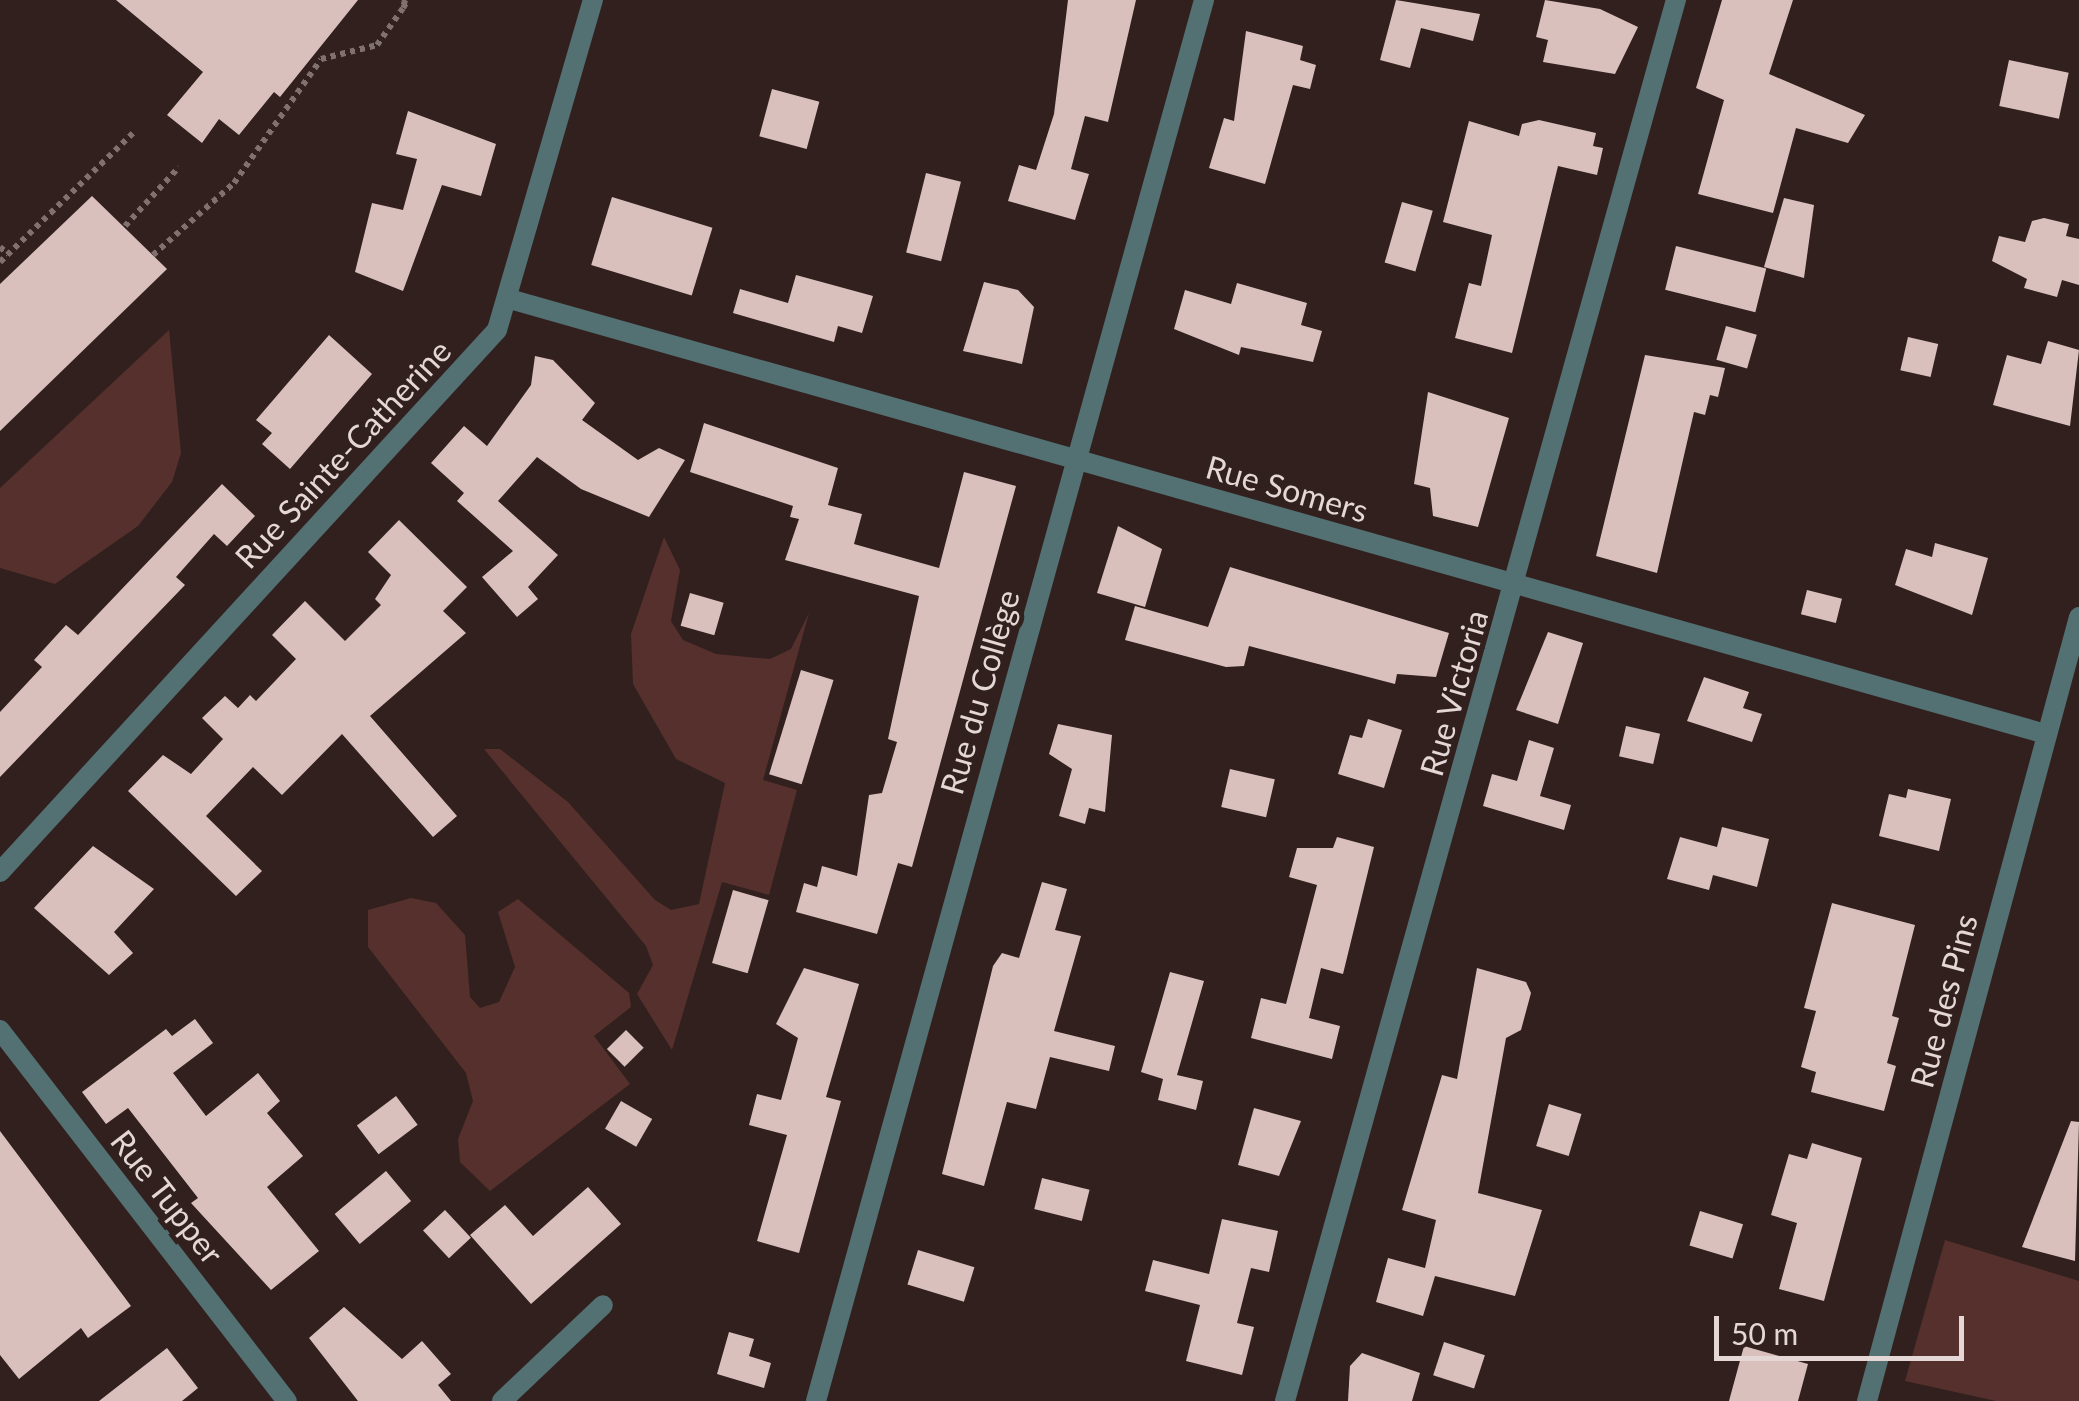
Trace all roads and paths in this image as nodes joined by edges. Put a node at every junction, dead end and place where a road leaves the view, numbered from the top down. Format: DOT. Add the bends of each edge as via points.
graph roads {
  1 [pos="593,0"];
  2 [pos="1204,0"];
  3 [pos="1676,0"];
  4 [pos="406,3"];
  5 [pos="135,131"];
  6 [pos="179,167"];
  7 [pos="125,226"];
  8 [pos="0,247"];
  9 [pos="8,254"];
  10 [pos="154,255"];
  11 [pos="0,262"];
  12 [pos="513,300"];
  13 [pos="1078,462"];
  14 [pos="1516,584"];
  15 [pos="2079,617"];
  16 [pos="2046,734"];
  17 [pos="0,872"];
  18 [pos="0,1030"];
  19 [pos="603,1305"];
  20 [pos="287,1401"];
  21 [pos="502,1401"];
  22 [pos="816,1401"];
  23 [pos="1284,1401"];
  24 [pos="1867,1401"];
  1 -- 12 [label="street, Rue Sainte-Catherine"];
  2 -- 13 [label="street, Rue du Collège"];
  3 -- 14 [label="street, Rue Victoria"];
  4 -- 10 [label="path" via="377,45 321,59 234,183"];
  5 -- 9 [label="path"];
  6 -- 7 [label="path"];
  8 -- 9 [label="path"];
  9 -- 11 [label="path"];
  12 -- 13 [label="street, Rue Somers"];
  12 -- 17 [label="street, Rue Sainte-Catherine" via="491,338"];
  13 -- 14 [label="street, Rue Somers"];
  13 -- 22 [label="street, Rue du Collège"];
  14 -- 16 [label="street, Rue Somers"];
  14 -- 23 [label="street, Rue Victoria"];
  15 -- 16 [label="street, Rue des Pins"];
  16 -- 24 [label="street, Rue des Pins"];
  18 -- 20 [label="street, Rue Tupper"];
  19 -- 21 [label="street"];
}
